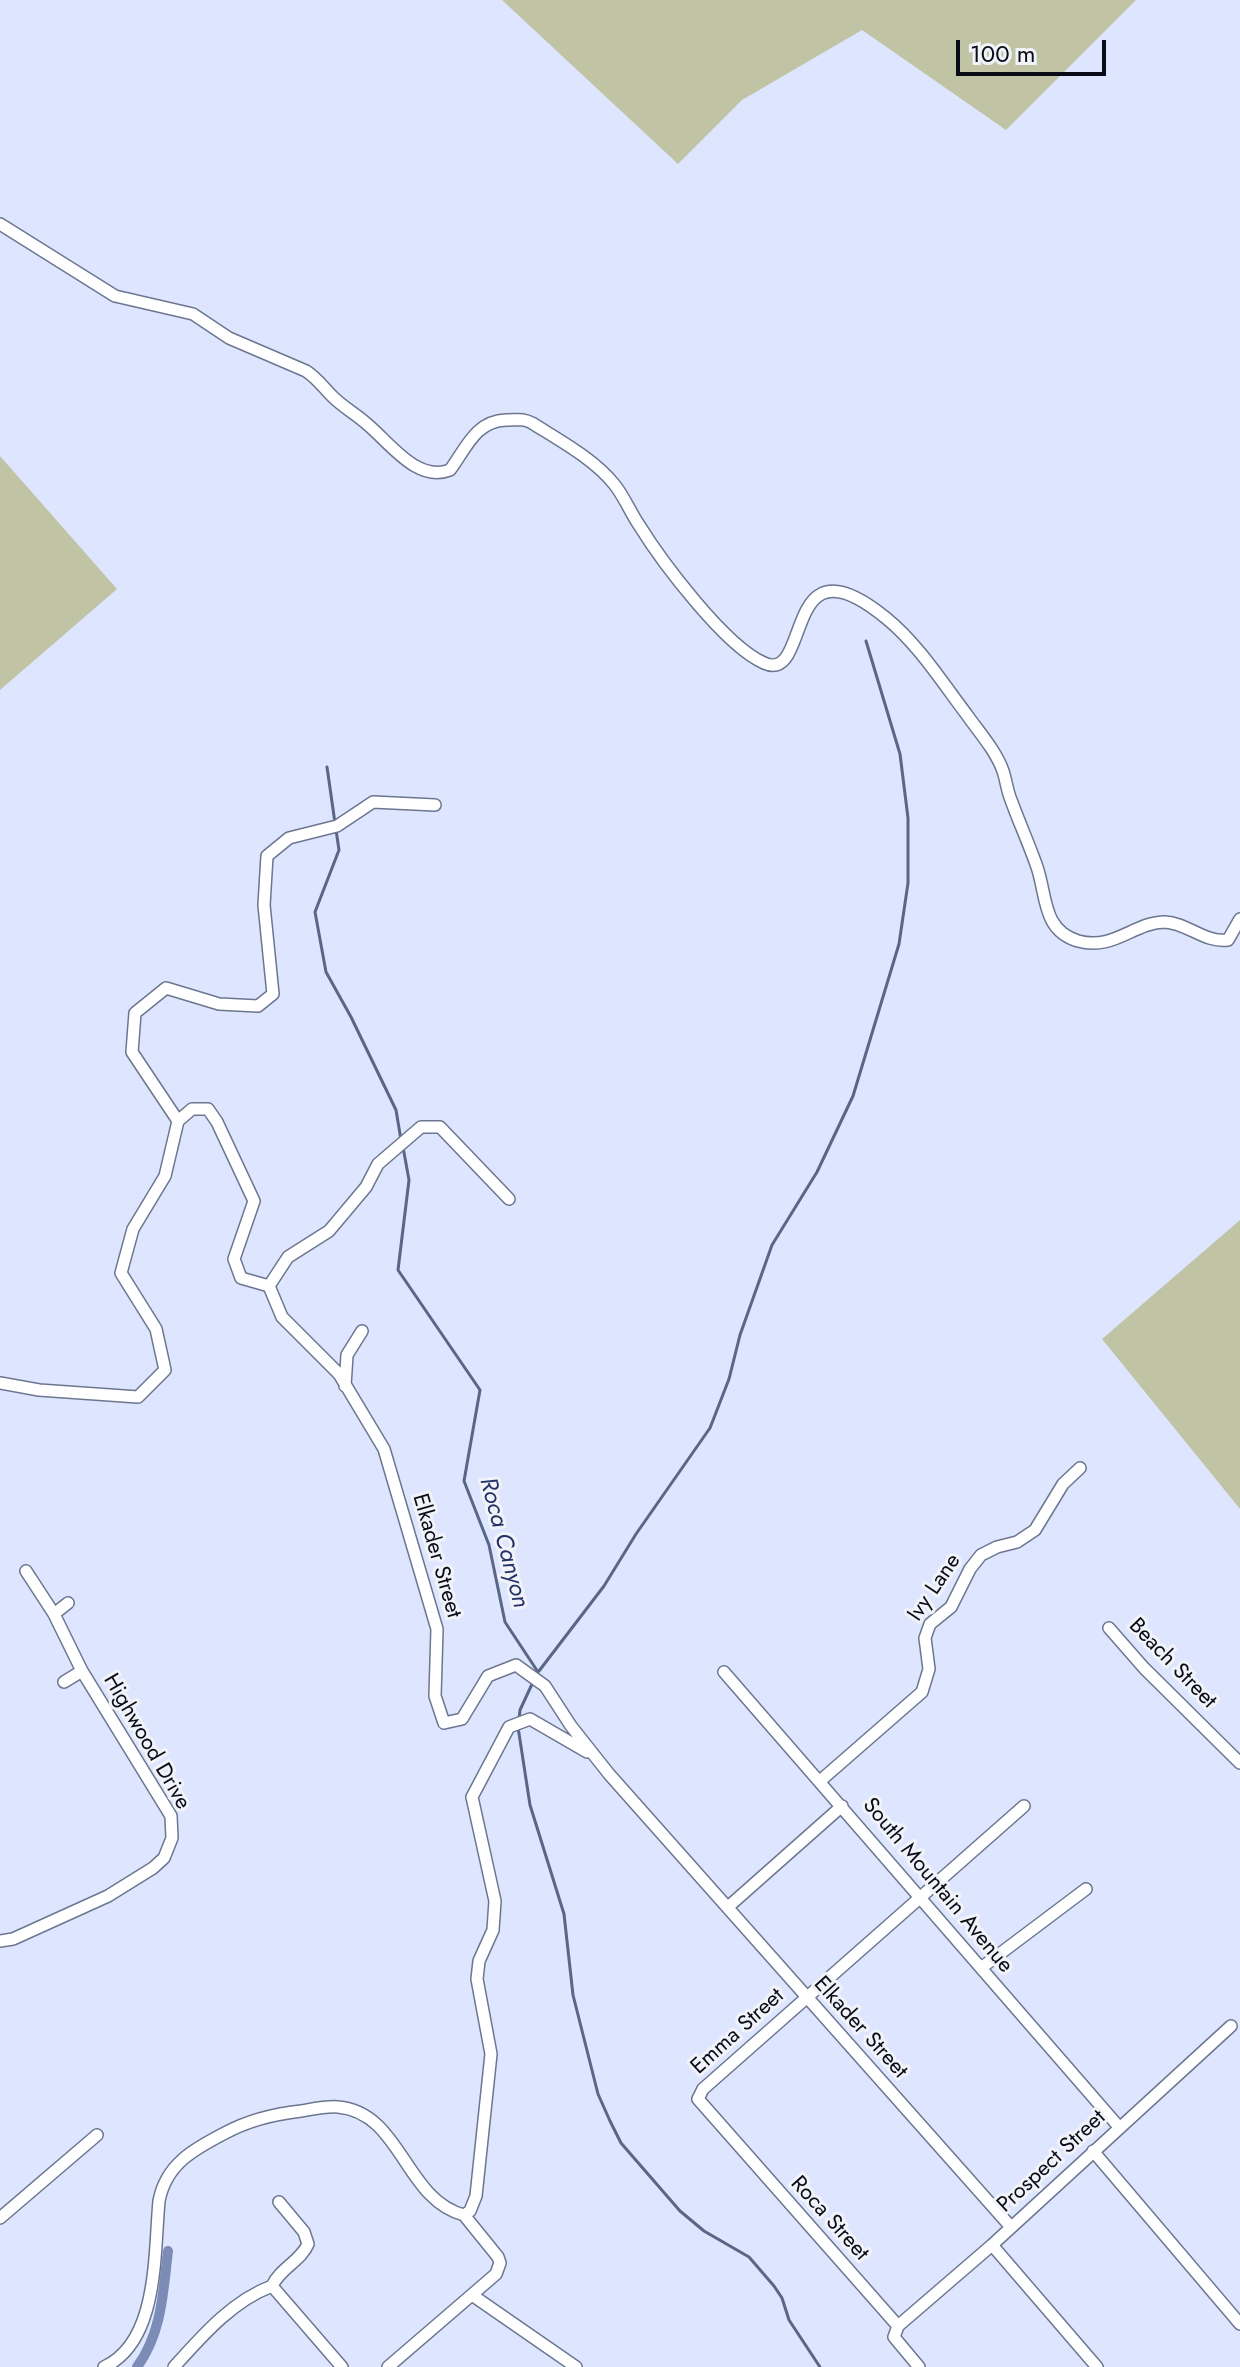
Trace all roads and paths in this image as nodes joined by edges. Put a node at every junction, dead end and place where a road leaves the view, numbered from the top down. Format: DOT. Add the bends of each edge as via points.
graph roads {
  1 [pos="0,224"];
  2 [pos="435,805"];
  3 [pos="1240,919"];
  4 [pos="178,1121"];
  5 [pos="509,1199"];
  6 [pos="269,1286"];
  7 [pos="362,1331"];
  8 [pos="0,1383"];
  9 [pos="345,1386"];
  10 [pos="1080,1468"];
  11 [pos="26,1571"];
  12 [pos="68,1603"];
  13 [pos="54,1614"];
  14 [pos="1109,1628"];
  15 [pos="82,1671"];
  16 [pos="724,1672"];
  17 [pos="64,1682"];
  18 [pos="594,1755"];
  19 [pos="1240,1763"];
  20 [pos="820,1781"];
  21 [pos="842,1806"];
  22 [pos="1024,1806"];
  23 [pos="1086,1889"];
  24 [pos="921,1897"];
  25 [pos="728,1907"];
  26 [pos="0,1941"];
  27 [pos="981,1968"];
  28 [pos="806,1997"];
  29 [pos="1231,2026"];
  30 [pos="698,2099"];
  31 [pos="1119,2127"];
  32 [pos="97,2135"];
  33 [pos="1093,2151"];
  34 [pos="279,2202"];
  35 [pos="1,2213"];
  36 [pos="464,2215"];
  37 [pos="1011,2227"];
  38 [pos="992,2245"];
  39 [pos="272,2286"];
  40 [pos="472,2295"];
  41 [pos="1240,2324"];
  42 [pos="898,2326"];
  43 [pos="104,2367"];
  44 [pos="174,2367"];
  45 [pos="342,2367"];
  46 [pos="388,2367"];
  47 [pos="576,2367"];
  48 [pos="919,2367"];
  49 [pos="1097,2367"];
  1 -- 3 [label="street" via="115,296 193,314 229,338 306,371 405,458 433,474 450,470 469,439 488,423 523,418 532,423 612,481 696,603 766,665 785,661 814,599 839,590 861,599 904,635 1003,769 1049,920 1067,936 1111,942 1170,922 1223,941"];
  2 -- 4 [label="street" via="373,802 337,826 289,838 267,856 264,905 273,994 258,1006 219,1004 166,988 135,1013 132,1052"];
  4 -- 6 [label="street" via="192,1109 208,1109 217,1122 254,1201 234,1259 241,1278"];
  4 -- 8 [label="street" via="165,1176 133,1229 121,1273 156,1329 165,1370 138,1397"];
  5 -- 6 [label="street" via="440,1127 421,1127 378,1164 329,1231 288,1257"];
  6 -- 9 [label="street, Elkader Street" via="282,1317"];
  7 -- 9 [label="street" via="347,1355"];
  9 -- 18 [label="street, Elkader Street" via="384,1449 437,1629 435,1696 444,1723 462,1719 488,1676 516,1665 545,1686"];
  10 -- 20 [label="street, Ivy Lane" via="1063,1484 1035,1530 981,1555 951,1607 930,1624 925,1638 929,1669 922,1692"];
  11 -- 13 [label="street, Highwood Drive"];
  12 -- 13 [label="street"];
  13 -- 15 [label="street, Highwood Drive"];
  14 -- 19 [label="street, Beach Street"];
  15 -- 17 [label="street"];
  15 -- 26 [label="street, Highwood Drive" via="171,1816 172,1838 153,1868 108,1896"];
  16 -- 20 [label="street, South Mountain Avenue"];
  18 -- 25 [label="street, Elkader Street"];
  18 -- 36 [label="street" via="530,1719 512,1726 472,1797 494,1889 495,1917 477,1979 489,2036 490,2075 476,2196"];
  20 -- 21 [label="street, South Mountain Avenue"];
  21 -- 24 [label="street, South Mountain Avenue"];
  21 -- 25 [label="street"];
  22 -- 24 [label="street, Emma Street"];
  23 -- 27 [label="street"];
  24 -- 27 [label="street, South Mountain Avenue"];
  24 -- 28 [label="street, Emma Street"];
  25 -- 28 [label="street, Elkader Street"];
  27 -- 31 [label="street, South Mountain Avenue"];
  28 -- 30 [label="street, Emma Street"];
  28 -- 37 [label="street, Elkader Street"];
  29 -- 31 [label="street, Prospect Street"];
  30 -- 42 [label="street, Roca Street"];
  31 -- 33 [label="street, Prospect Street"];
  32 -- 35 [label="street"];
  33 -- 37 [label="street, Prospect Street"];
  33 -- 41 [label="street"];
  34 -- 39 [label="street" via="308,2244"];
  36 -- 40 [label="street" via="500,2263 496,2274"];
  36 -- 43 [label="street" via="434,2201 386,2135 356,2112 325,2107 274,2114 233,2128 194,2149 164,2182 145,2318 134,2342"];
  37 -- 38 [label="street, Prospect Street"];
  38 -- 42 [label="street, Prospect Street"];
  38 -- 49 [label="street"];
  39 -- 44 [label="street" via="238,2304"];
  39 -- 45 [label="street"];
  40 -- 46 [label="street"];
  40 -- 47 [label="street"];
  42 -- 48 [label="street, Roca Street" via="894,2337"];
}
